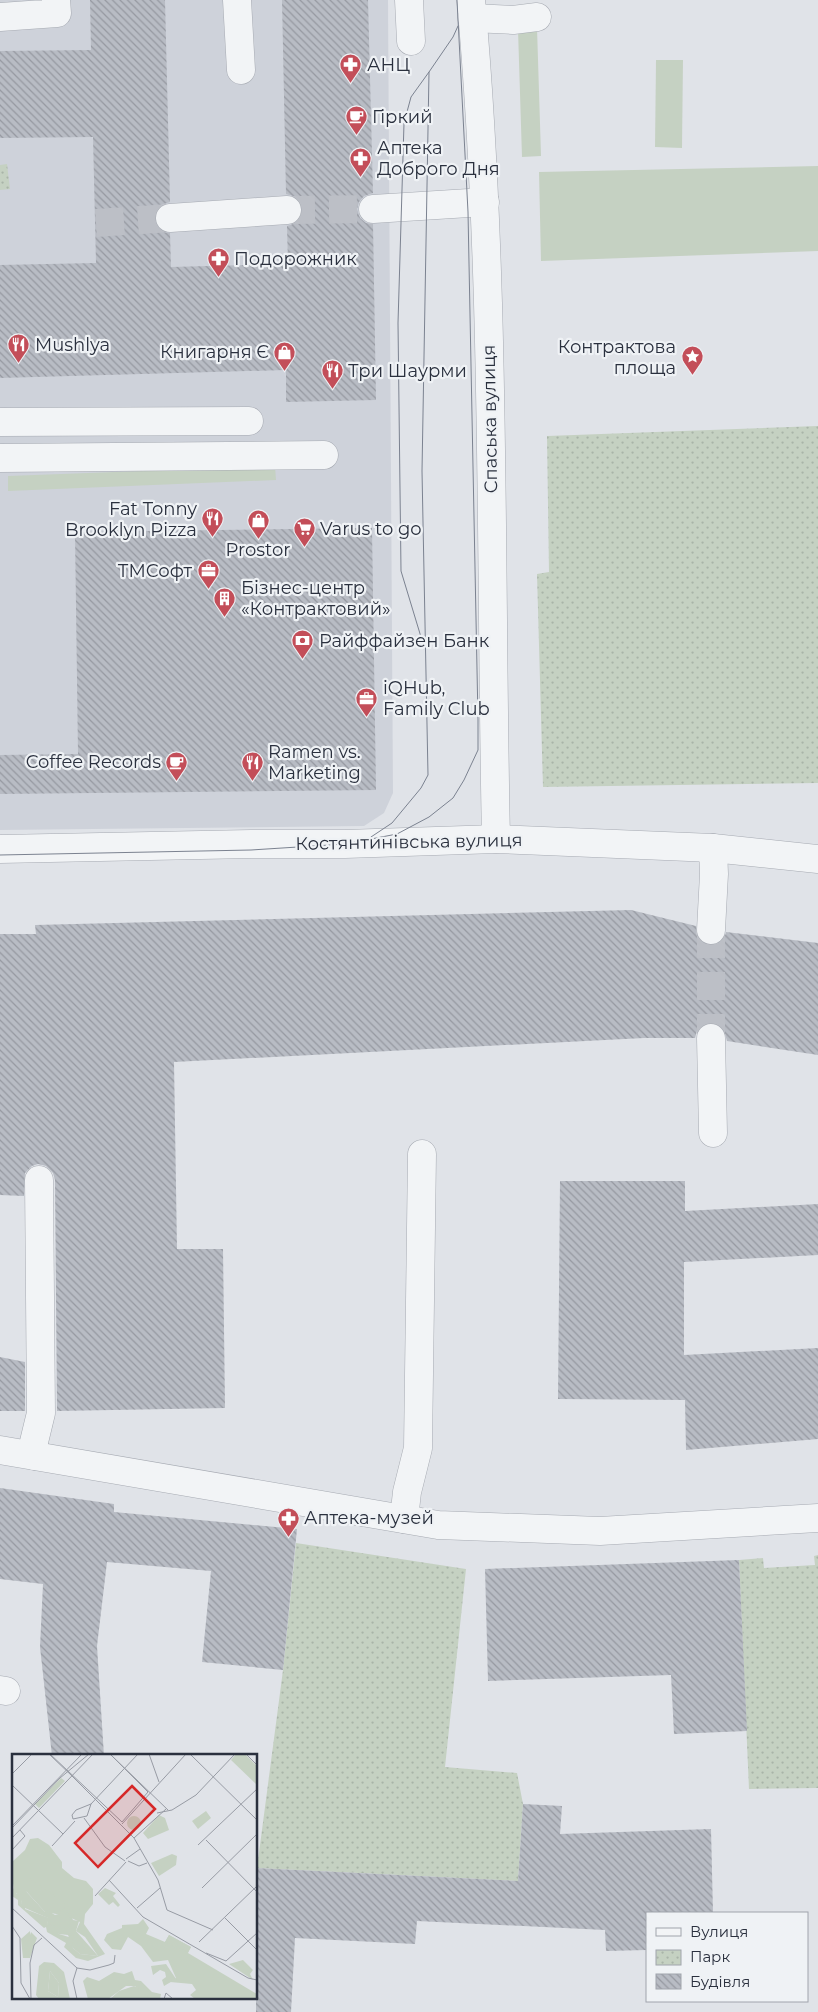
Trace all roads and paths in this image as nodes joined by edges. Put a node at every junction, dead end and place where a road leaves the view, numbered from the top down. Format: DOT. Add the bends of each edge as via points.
graph roads {
  1 [pos="56,0"];
  2 [pos="237,0"];
  3 [pos="409,0"];
  4 [pos="472,9"];
  5 [pos="0,17"];
  6 [pos="537,17"];
  7 [pos="411,41"];
  8 [pos="242,70"];
  9 [pos="485,202"];
  10 [pos="373,209"];
  11 [pos="287,210"];
  12 [pos="170,218"];
  13 [pos="249,421"];
  14 [pos="0,422"];
  15 [pos="324,455"];
  16 [pos="0,458"];
  17 [pos="496,838"];
  18 [pos="713,848"];
  19 [pos="0,849"];
  20 [pos="818,860"];
  21 [pos="711,930"];
  22 [pos="711,1038"];
  23 [pos="713,1133"];
  24 [pos="422,1154"];
  25 [pos="39,1180"];
  26 [pos="0,1450"];
  27 [pos="36,1456"];
  28 [pos="818,1518"];
  29 [pos="404,1519"];
  1 -- 5 [label="street" via="57,13"];
  2 -- 8 [label="street"];
  3 -- 7 [label="street"];
  4 -- 6 [label="street" via="513,20"];
  4 -- 9 [label="street, Спаська вулиця"];
  9 -- 10 [label="street"];
  9 -- 17 [label="street, Спаська вулиця"];
  11 -- 12 [label="street"];
  13 -- 14 [label="street"];
  15 -- 16 [label="street"];
  17 -- 18 [label="street, Костянтинівська вулиця"];
  17 -- 19 [label="street, Костянтинівська вулиця" via="345,844"];
  18 -- 20 [label="street, Костянтинівська вулиця"];
  18 -- 21 [label="street"];
  22 -- 23 [label="street"];
  24 -- 29 [label="street" via="418,1448"];
  25 -- 27 [label="street" via="41,1413 33,1446"];
  26 -- 27 [label="street"];
  27 -- 29 [label="street"];
  28 -- 29 [label="street" via="600,1531 438,1525"];
}
